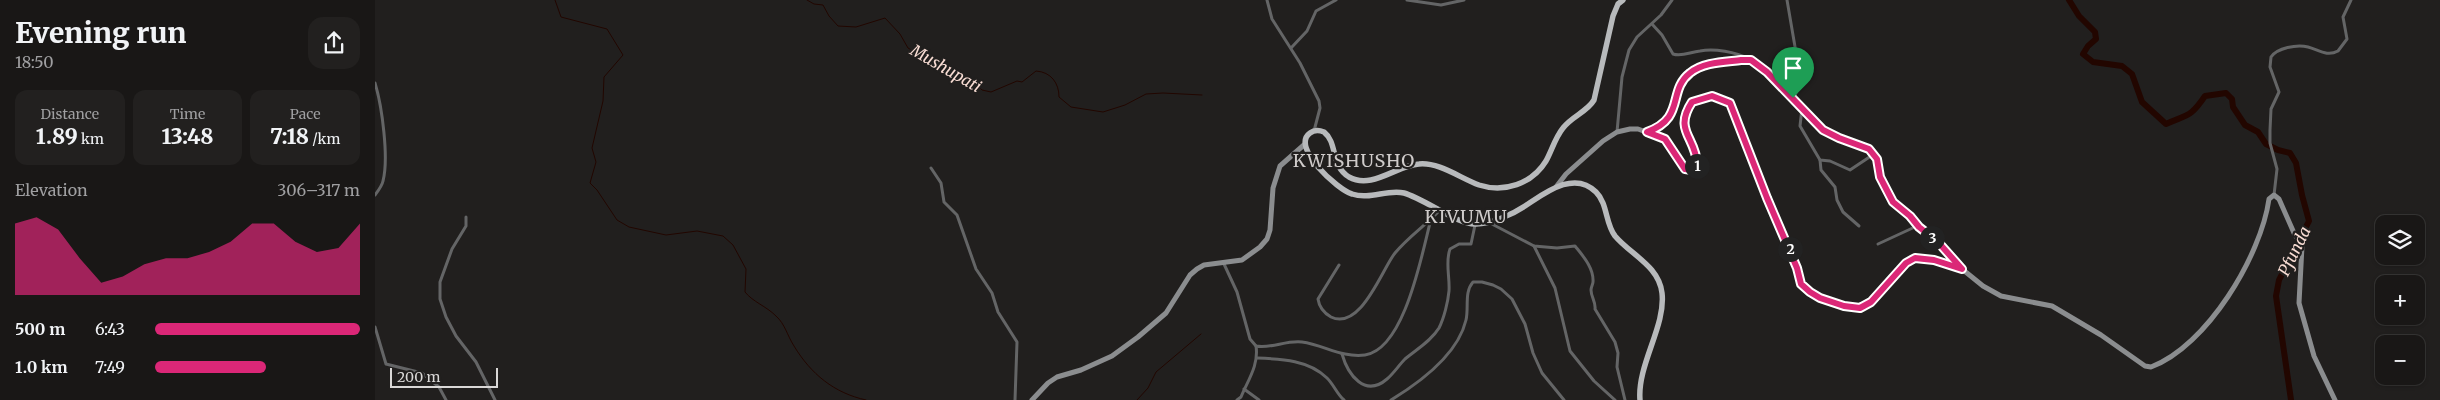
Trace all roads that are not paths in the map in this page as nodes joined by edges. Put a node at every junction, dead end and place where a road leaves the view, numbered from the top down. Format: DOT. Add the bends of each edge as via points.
graph roads {
  1 [pos="1267,0"];
  2 [pos="1336,0"];
  3 [pos="1407,0"];
  4 [pos="1464,0"];
  5 [pos="1623,0"];
  6 [pos="1672,0"];
  7 [pos="1787,0"];
  8 [pos="2351,0"];
  9 [pos="1652,24"];
  10 [pos="1291,48"];
  11 [pos="1751,60"];
  12 [pos="375,83"];
  13 [pos="1793,98"];
  14 [pos="1802,108"];
  15 [pos="1314,131"];
  16 [pos="1617,132"];
  17 [pos="1647,132"];
  18 [pos="1305,144"];
  19 [pos="1874,154"];
  20 [pos="1819,160"];
  21 [pos="931,168"];
  22 [pos="1555,188"];
  23 [pos="375,195"];
  24 [pos="2274,195"];
  25 [pos="1441,210"];
  26 [pos="466,217"];
  27 [pos="1431,219"];
  28 [pos="1488,222"];
  29 [pos="1475,224"];
  30 [pos="1859,226"];
  31 [pos="1917,226"];
  32 [pos="1878,244"];
  33 [pos="1535,246"];
  34 [pos="1224,264"];
  35 [pos="1339,265"];
  36 [pos="1962,269"];
  37 [pos="375,327"];
  38 [pos="1256,346"];
  39 [pos="1341,354"];
  40 [pos="1257,358"];
  41 [pos="1244,390"];
  42 [pos="446,400"];
  43 [pos="495,400"];
  44 [pos="1015,400"];
  45 [pos="1033,400"];
  46 [pos="1237,400"];
  47 [pos="1259,400"];
  48 [pos="1344,400"];
  49 [pos="1391,400"];
  50 [pos="1564,400"];
  51 [pos="1615,400"];
  52 [pos="1625,400"];
  53 [pos="1641,400"];
  54 [pos="2335,400"];
  1 -- 10 [label="street" via="1272,19"];
  2 -- 10 [label="street" via="1316,11 1307,31"];
  3 -- 4 [label="street" via="1441,5"];
  5 -- 15 [label="highway" via="1613,16 1594,100 1566,124 1542,168 1523,182 1505,188 1488,187 1421,163 1371,179 1352,178 1338,165 1327,134"];
  6 -- 9 [label="street"];
  7 -- 13 [label="street" via="1801,82"];
  8 -- 24 [label="street" via="2343,17 2347,39 2338,51 2327,54 2301,46 2280,50 2271,57 2270,67 2279,92 2271,109 2270,143 2277,169"];
  9 -- 11 [label="street" via="1673,54 1678,56 1716,50"];
  9 -- 16 [label="street" via="1637,37 1629,50"];
  10 -- 15 [label="street" via="1320,104"];
  11 -- 13 [label="street"];
  11 -- 17 [label="street" via="1714,63 1691,71 1680,87 1666,123"];
  12 -- 23 [label="street" via="385,166 383,184"];
  13 -- 14 [label="street"];
  14 -- 19 [label="street" via="1831,135 1869,149"];
  14 -- 20 [label="street" via="1800,126"];
  15 -- 18 [label="highway" via="1307,136"];
  16 -- 17 [label="main road" via="1630,129"];
  16 -- 22 [label="main road" via="1566,174"];
  17 -- 36 [label="main road" via="1665,139 1685,169 1692,170 1697,164 1696,153 1683,124 1690,105 1712,96 1730,103 1801,284 1820,298 1860,308 1871,302 1906,263 1915,258"];
  18 -- 25 [label="highway" via="1325,175 1344,191 1364,197 1401,192"];
  18 -- 34 [label="main road" via="1280,166 1273,188 1267,239 1242,260"];
  19 -- 20 [label="street" via="1849,170 1830,161"];
  19 -- 31 [label="street" via="1880,177 1893,202"];
  20 -- 30 [label="street" via="1821,170 1835,187 1843,212"];
  21 -- 44 [label="street" via="941,184 944,202 957,215 976,269 1017,342"];
  22 -- 28 [label="highway"];
  22 -- 53 [label="highway" via="1579,182 1595,190 1613,232 1650,268 1661,286 1661,308 1643,376"];
  24 -- 36 [label="main road" via="2269,199 2252,258 2239,280 2185,348 2151,367 2052,306 2001,296"];
  24 -- 54 [label="main road" via="2300,243 2299,303 2314,356"];
  25 -- 27 [label="street"];
  25 -- 29 [label="highway" via="1468,224"];
  26 -- 43 [label="street" via="466,226 452,248 440,282 440,299 455,336 476,362"];
  27 -- 35 [label="street" via="1395,252 1365,303 1351,315 1341,318 1327,313 1318,299"];
  27 -- 39 [label="street" via="1413,284 1394,334 1373,353"];
  28 -- 29 [label="highway"];
  28 -- 33 [label="street"];
  29 -- 39 [label="street" via="1471,244 1459,244 1450,249 1449,291 1445,307 1439,328 1425,344 1375,386 1365,386 1354,380"];
  31 -- 32 [label="street"];
  31 -- 36 [label="street" via="1938,242"];
  33 -- 51 [label="street" via="1555,288 1570,351 1594,381"];
  33 -- 52 [label="street" via="1575,246 1584,256 1591,268 1595,309 1617,348 1617,367"];
  34 -- 38 [label="street" via="1237,292 1250,339"];
  34 -- 45 [label="main road" via="1204,265 1197,269 1166,312 1139,337 1112,356 1057,377"];
  37 -- 42 [label="street" via="386,364 422,373 439,387"];
  38 -- 39 [label="street" via="1298,341"];
  38 -- 40 [label="street"];
  40 -- 41 [label="street"];
  40 -- 48 [label="street" via="1309,366 1328,379"];
  41 -- 46 [label="street"];
  41 -- 47 [label="street"];
  49 -- 50 [label="street" via="1423,379 1453,346 1466,320 1469,289 1473,282 1501,289 1516,304 1542,373"];
}
